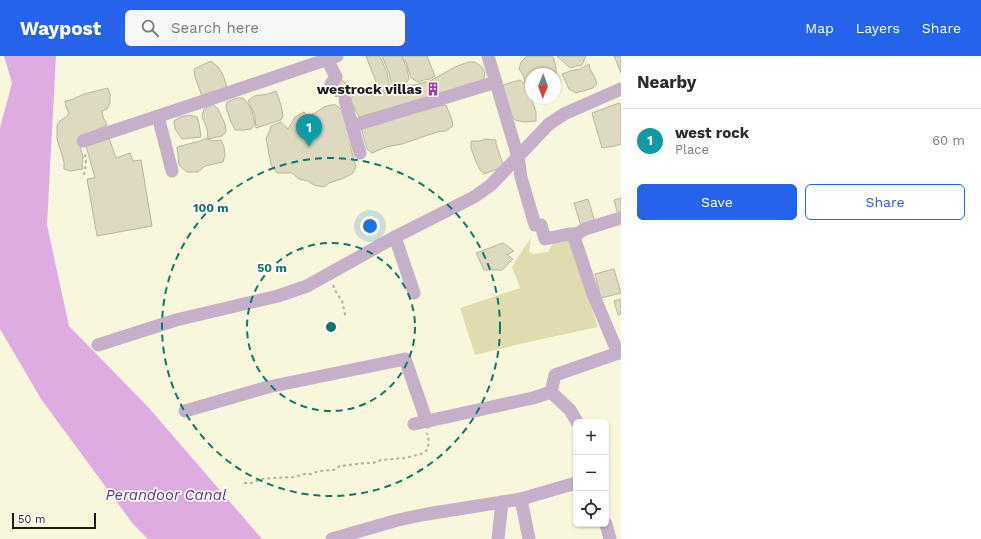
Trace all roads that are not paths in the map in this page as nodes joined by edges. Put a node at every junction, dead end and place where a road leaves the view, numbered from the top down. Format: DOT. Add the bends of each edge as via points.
graph roads {
  1 [pos="488,56"];
  2 [pos="333,57"];
  3 [pos="496,82"];
  4 [pos="331,84"];
  5 [pos="621,89"];
  6 [pos="344,100"];
  7 [pos="158,116"];
  8 [pos="352,126"];
  9 [pos="83,141"];
  10 [pos="360,152"];
  11 [pos="518,157"];
  12 [pos="172,170"];
  13 [pos="621,218"];
  14 [pos="577,234"];
  15 [pos="395,237"];
  16 [pos="414,293"];
  17 [pos="98,345"];
  18 [pos="620,353"];
  19 [pos="552,392"];
  20 [pos="185,411"];
  21 [pos="575,419"];
  22 [pos="573,484"];
  23 [pos="521,499"];
  24 [pos="502,502"];
  25 [pos="607,527"];
  26 [pos="332,539"];
  27 [pos="498,539"];
  28 [pos="529,539"];
  29 [pos="610,539"];
  1 -- 3 [label="street"];
  2 -- 4 [label="street" via="330,66 336,77"];
  2 -- 7 [label="street"];
  3 -- 8 [label="street"];
  3 -- 11 [label="street"];
  5 -- 11 [label="street" via="564,114 549,124"];
  6 -- 8 [label="street"];
  7 -- 9 [label="street"];
  7 -- 12 [label="street"];
  8 -- 10 [label="street"];
  11 -- 14 [label="street" via="535,225 540,225 545,239"];
  11 -- 15 [label="street" via="491,185 474,197"];
  13 -- 14 [label="street"];
  14 -- 18 [label="street" via="575,240 594,294"];
  15 -- 16 [label="street"];
  15 -- 17 [label="street" via="306,286 278,296 176,320"];
  18 -- 19 [label="street" via="555,375"];
  19 -- 20 [label="street" via="420,423 405,359 268,387"];
  19 -- 21 [label="street"];
  22 -- 23 [label="street"];
  23 -- 24 [label="street"];
  23 -- 28 [label="street"];
  24 -- 26 [label="street" via="398,520"];
  24 -- 27 [label="street"];
  25 -- 29 [label="street"];
}
